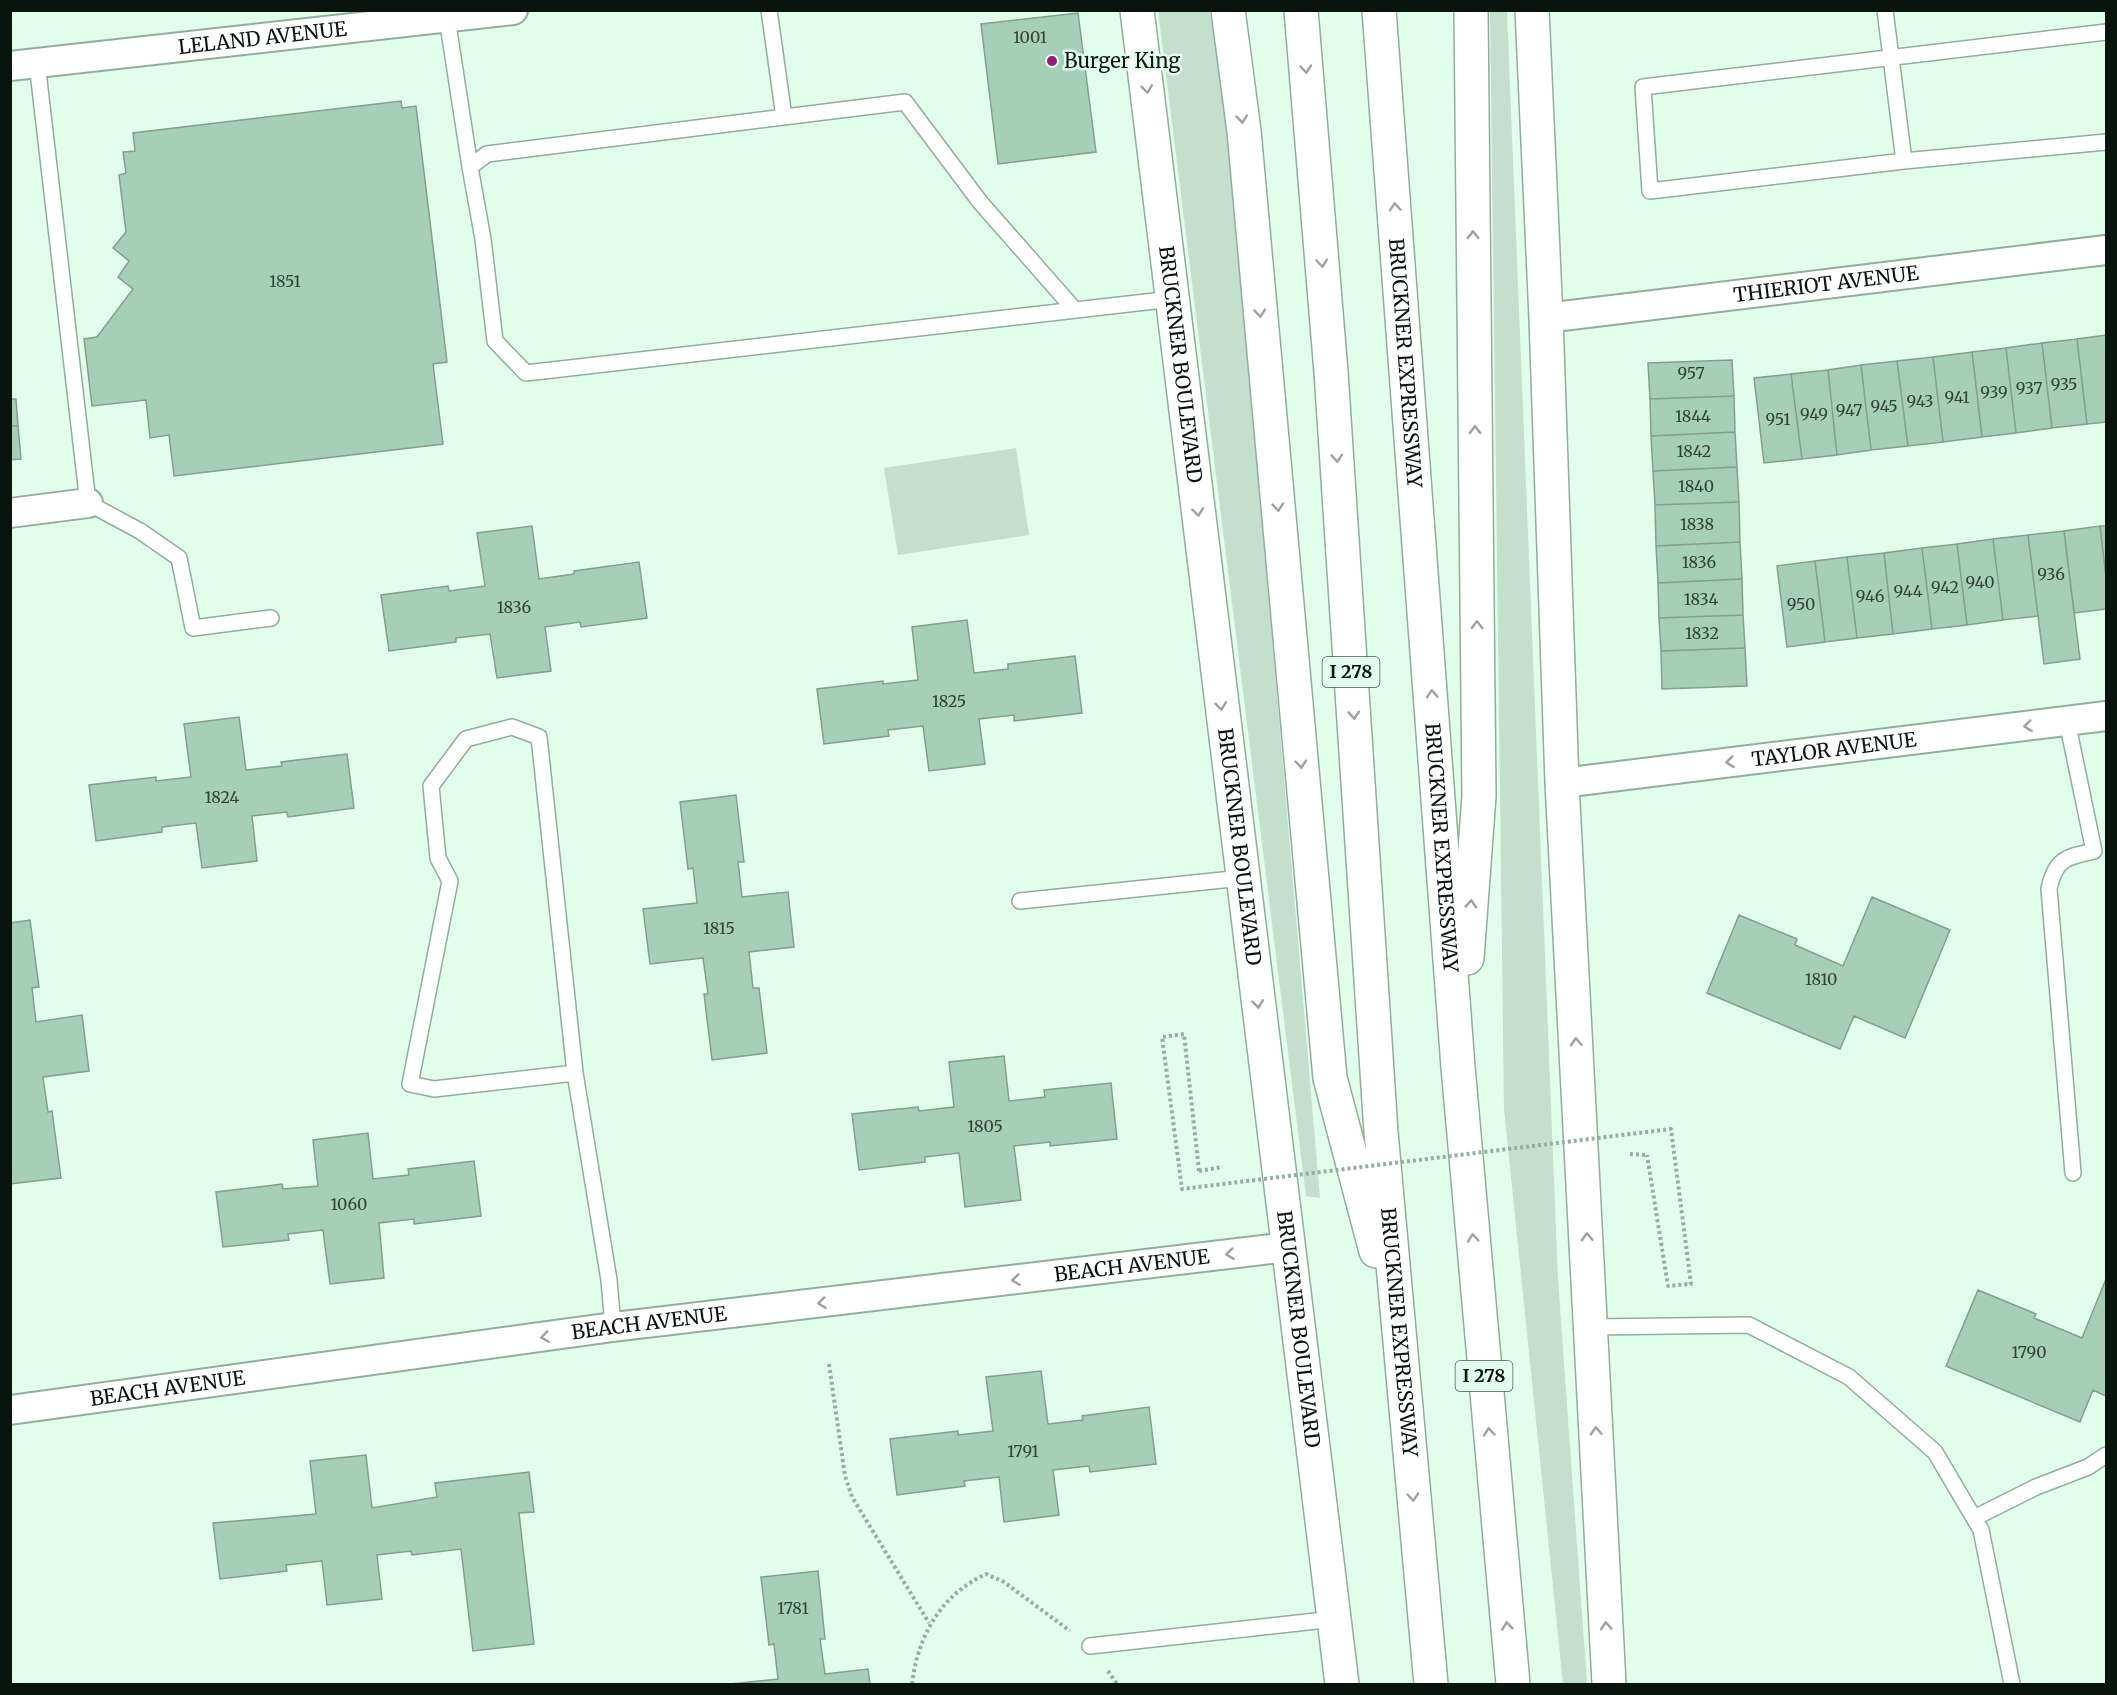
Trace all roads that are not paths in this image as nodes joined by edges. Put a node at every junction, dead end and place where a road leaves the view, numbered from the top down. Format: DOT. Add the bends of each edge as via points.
graph roads {
  1 [pos="513,10"];
  2 [pos="769,10"];
  3 [pos="1137,10"];
  4 [pos="1228,10"];
  5 [pos="1301,10"];
  6 [pos="1379,10"];
  7 [pos="1471,10"];
  8 [pos="1532,10"];
  9 [pos="1885,10"];
  10 [pos="447,18"];
  11 [pos="2106,32"];
  12 [pos="1892,57"];
  13 [pos="24,65"];
  14 [pos="784,117"];
  15 [pos="2106,142"];
  16 [pos="1904,161"];
  17 [pos="470,167"];
  18 [pos="2106,250"];
  19 [pos="1172,299"];
  20 [pos="1074,309"];
  21 [pos="1546,318"];
  22 [pos="88,503"];
  23 [pos="10,513"];
  24 [pos="271,618"];
  25 [pos="2106,716"];
  26 [pos="2067,721"];
  27 [pos="1562,783"];
  28 [pos="2100,851"];
  29 [pos="1242,878"];
  30 [pos="1020,901"];
  31 [pos="1458,1067"];
  32 [pos="575,1073"];
  33 [pos="2073,1173"];
  34 [pos="1288,1247"];
  35 [pos="1592,1327"];
  36 [pos="613,1328"];
  37 [pos="1398,1334"];
  38 [pos="10,1410"];
  39 [pos="2106,1455"];
  40 [pos="1974,1518"];
  41 [pos="1334,1619"];
  42 [pos="1090,1646"];
  43 [pos="1342,1684"];
  44 [pos="1431,1684"];
  45 [pos="1513,1684"];
  46 [pos="1609,1684"];
  47 [pos="2012,1684"];
  1 -- 10 [label="street, LELAND AVENUE"];
  2 -- 14 [label="lane"];
  3 -- 19 [label="main road, BRUCKNER BOULEVARD, one-way"];
  4 -- 37 [label="main road, one-way" via="1244,131 1330,1078"];
  5 -- 37 [label="main road, BRUCKNER EXPRESSWAY / I 278, one-way" via="1331,372"];
  31 -- 6 [label="main road, BRUCKNER EXPRESSWAY / I 278, one-way"];
  31 -- 7 [label="main road, one-way" via="1479,796"];
  8 -- 21 [label="main road"];
  9 -- 12 [label="lane"];
  10 -- 13 [label="street, LELAND AVENUE"];
  10 -- 17 [label="lane"];
  11 -- 12 [label="lane"];
  12 -- 16 [label="lane"];
  12 -- 16 [label="lane" via="1643,87 1650,191"];
  13 -- 22 [label="lane"];
  14 -- 17 [label="lane" via="487,154"];
  14 -- 20 [label="lane" via="905,102 980,202"];
  15 -- 16 [label="lane"];
  17 -- 20 [label="lane" via="495,341 526,373"];
  18 -- 21 [label="street, THIERIOT AVENUE"];
  19 -- 20 [label="lane"];
  19 -- 29 [label="main road, BRUCKNER BOULEVARD, one-way"];
  21 -- 27 [label="main road"];
  22 -- 23 [label="street"];
  22 -- 24 [label="lane" via="179,558 193,628"];
  25 -- 26 [label="street, TAYLOR AVENUE"];
  26 -- 27 [label="street, TAYLOR AVENUE, one-way"];
  26 -- 28 [label="lane"];
  35 -- 27 [label="main road, one-way"];
  28 -- 33 [label="lane" via="2069,856 2053,870 2049,889"];
  29 -- 30 [label="lane"];
  29 -- 34 [label="main road, BRUCKNER BOULEVARD, one-way"];
  45 -- 31 [label="main road, BRUCKNER EXPRESSWAY / I 278, one-way"];
  32 -- 32 [label="lane" via="539,736 512,727 466,739 431,786 438,858 450,881 410,1084 434,1089"];
  32 -- 36 [label="lane" via="609,1280"];
  34 -- 36 [label="street, BEACH AVENUE, one-way"];
  34 -- 41 [label="main road, BRUCKNER BOULEVARD"];
  35 -- 40 [label="lane" via="1749,1325 1849,1377 1935,1452"];
  46 -- 35 [label="main road, one-way"];
  36 -- 38 [label="street, BEACH AVENUE, one-way"];
  37 -- 44 [label="main road, BRUCKNER EXPRESSWAY / I 278, one-way"];
  39 -- 40 [label="lane" via="2088,1467"];
  40 -- 47 [label="lane" via="1981,1530"];
  41 -- 42 [label="lane"];
  41 -- 43 [label="main road, BRUCKNER BOULEVARD"];
}
